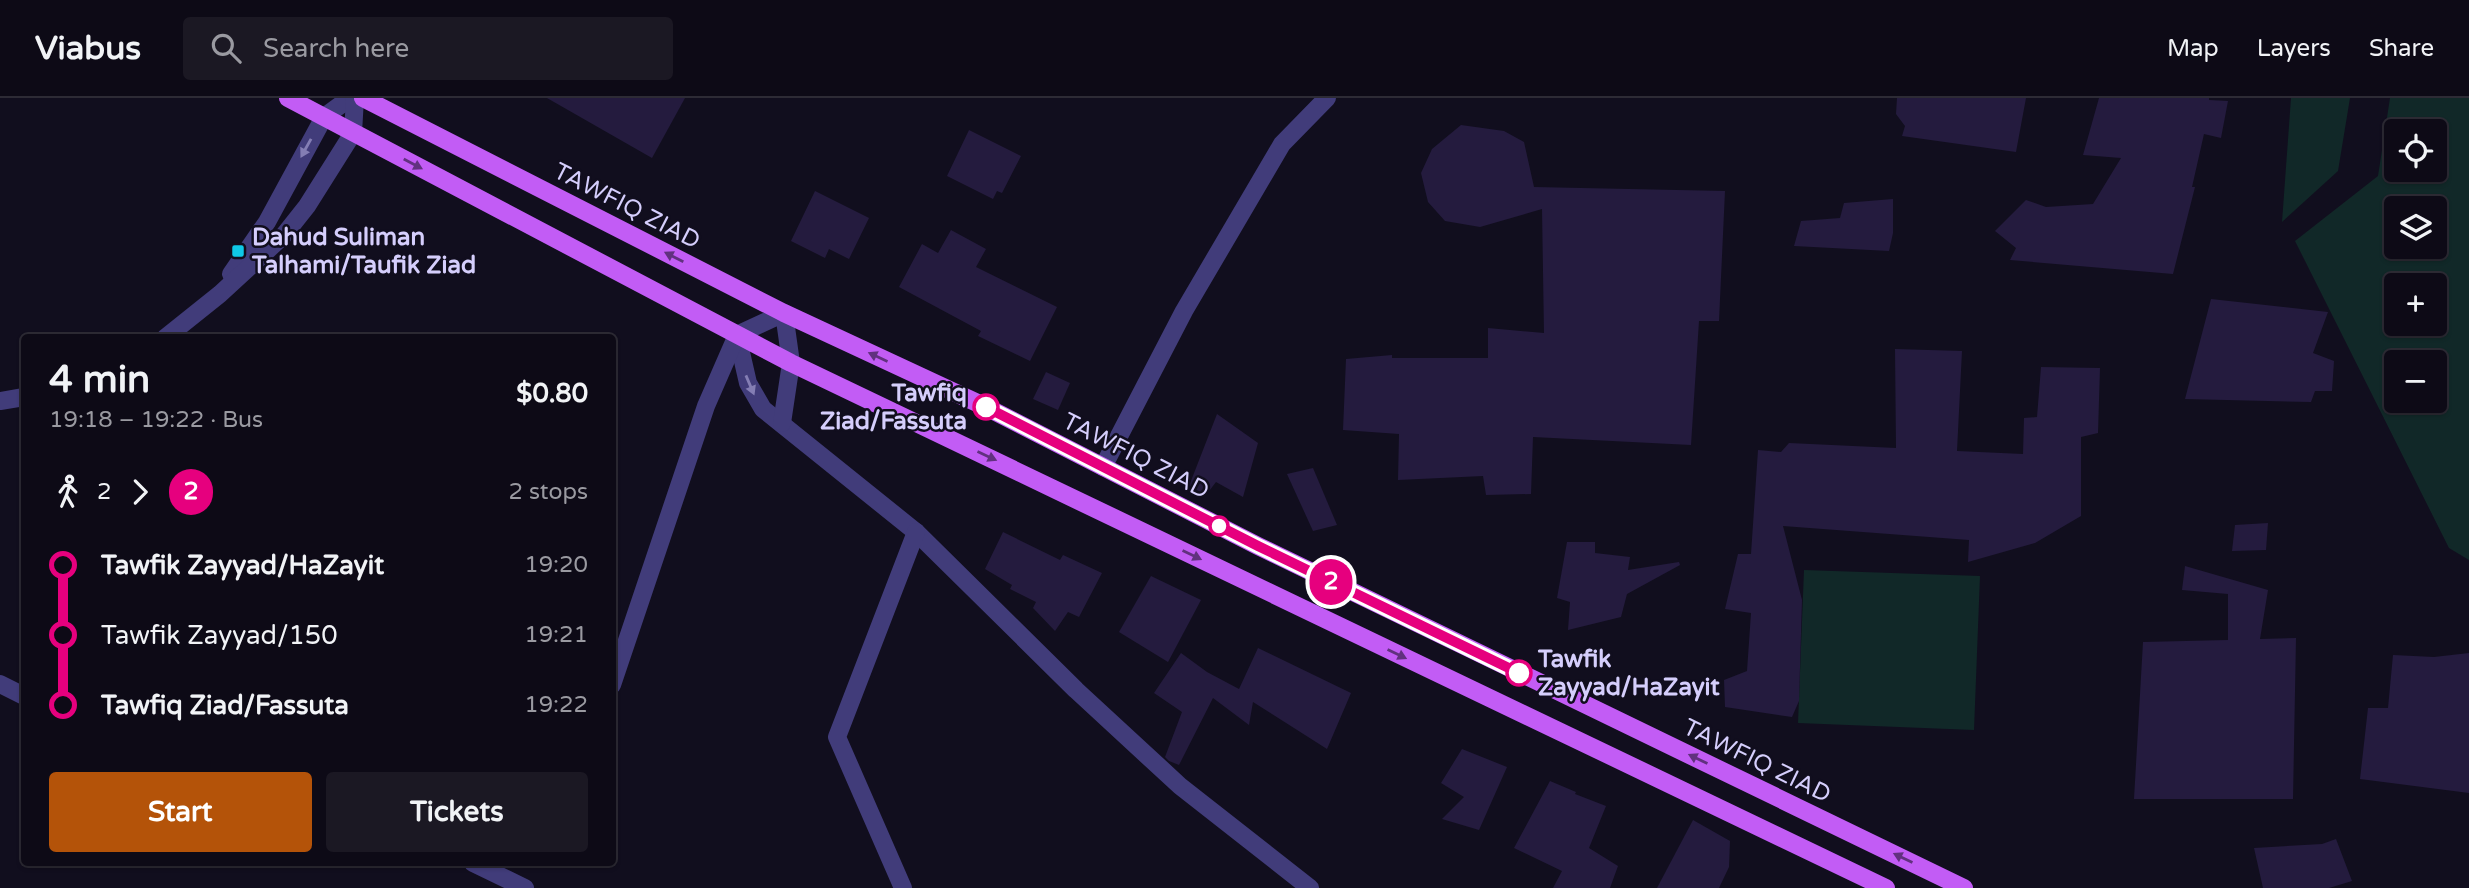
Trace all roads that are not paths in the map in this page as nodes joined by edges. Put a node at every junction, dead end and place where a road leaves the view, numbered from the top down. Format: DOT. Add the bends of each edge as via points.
graph roads {
  1 [pos="288,98"];
  2 [pos="353,98"];
  3 [pos="363,98"];
  4 [pos="1327,98"];
  5 [pos="324,117"];
  6 [pos="353,132"];
  7 [pos="205,307"];
  8 [pos="784,313"];
  9 [pos="170,334"];
  10 [pos="737,335"];
  11 [pos="791,363"];
  12 [pos="21,398"];
  13 [pos="0,401"];
  14 [pos="782,423"];
  15 [pos="1103,467"];
  16 [pos="916,531"];
  17 [pos="616,673"];
  18 [pos="0,684"];
  19 [pos="21,694"];
  20 [pos="479,866"];
  21 [pos="526,888"];
  22 [pos="903,888"];
  23 [pos="1310,888"];
  24 [pos="1886,888"];
  25 [pos="1964,888"];
  1 -- 5 [label="main road"];
  2 -- 5 [label="street"];
  2 -- 6 [label="street"];
  8 -- 3 [label="main road, TAWFIQ ZIAD, one-way"];
  4 -- 15 [label="street" via="1282,144 1184,311"];
  5 -- 6 [label="main road"];
  5 -- 7 [label="street, one-way" via="267,222"];
  6 -- 7 [label="street" via="284,235"];
  6 -- 10 [label="main road, one-way"];
  7 -- 9 [label="street"];
  8 -- 10 [label="street"];
  8 -- 11 [label="street"];
  15 -- 8 [label="main road, TAWFIQ ZIAD, one-way"];
  10 -- 11 [label="main road"];
  10 -- 14 [label="street, one-way" via="748,383 763,409"];
  10 -- 17 [label="street" via="706,406"];
  11 -- 14 [label="street"];
  11 -- 24 [label="main road, one-way"];
  12 -- 13 [label="street"];
  14 -- 16 [label="street"];
  25 -- 15 [label="main road, TAWFIQ ZIAD, one-way" via="1279,557"];
  16 -- 22 [label="street" via="837,737"];
  16 -- 23 [label="street" via="1180,786"];
  18 -- 19 [label="street"];
  20 -- 21 [label="street"];
}
